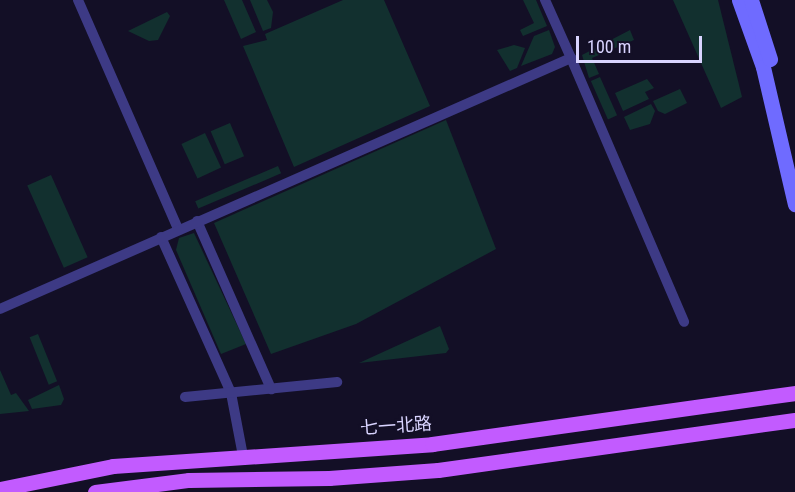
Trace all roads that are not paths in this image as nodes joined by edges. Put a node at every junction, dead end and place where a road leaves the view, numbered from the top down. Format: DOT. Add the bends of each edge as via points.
graph roads {
  1 [pos="78,0"];
  2 [pos="545,0"];
  3 [pos="739,0"];
  4 [pos="751,0"];
  5 [pos="572,58"];
  6 [pos="795,155"];
  7 [pos="795,204"];
  8 [pos="197,221"];
  9 [pos="178,230"];
  10 [pos="161,237"];
  11 [pos="0,309"];
  12 [pos="684,322"];
  13 [pos="337,382"];
  14 [pos="271,389"];
  15 [pos="231,393"];
  16 [pos="795,393"];
  17 [pos="185,397"];
  18 [pos="795,420"];
  19 [pos="243,456"];
  20 [pos="0,489"];
  21 [pos="95,492"];
  1 -- 9 [label="street"];
  2 -- 5 [label="street"];
  3 -- 7 [label="main road" via="763,67"];
  4 -- 6 [label="main road"];
  5 -- 8 [label="street"];
  5 -- 12 [label="street"];
  8 -- 9 [label="street"];
  8 -- 14 [label="street"];
  9 -- 10 [label="street"];
  10 -- 11 [label="street"];
  10 -- 15 [label="street"];
  13 -- 14 [label="street"];
  14 -- 15 [label="street"];
  15 -- 17 [label="street"];
  15 -- 19 [label="street"];
  16 -- 19 [label="main road, 七一北路" via="432,444"];
  18 -- 21 [label="main road" via="438,470 329,478 189,480"];
  19 -- 20 [label="main road, 七一北路" via="113,466"];
}
